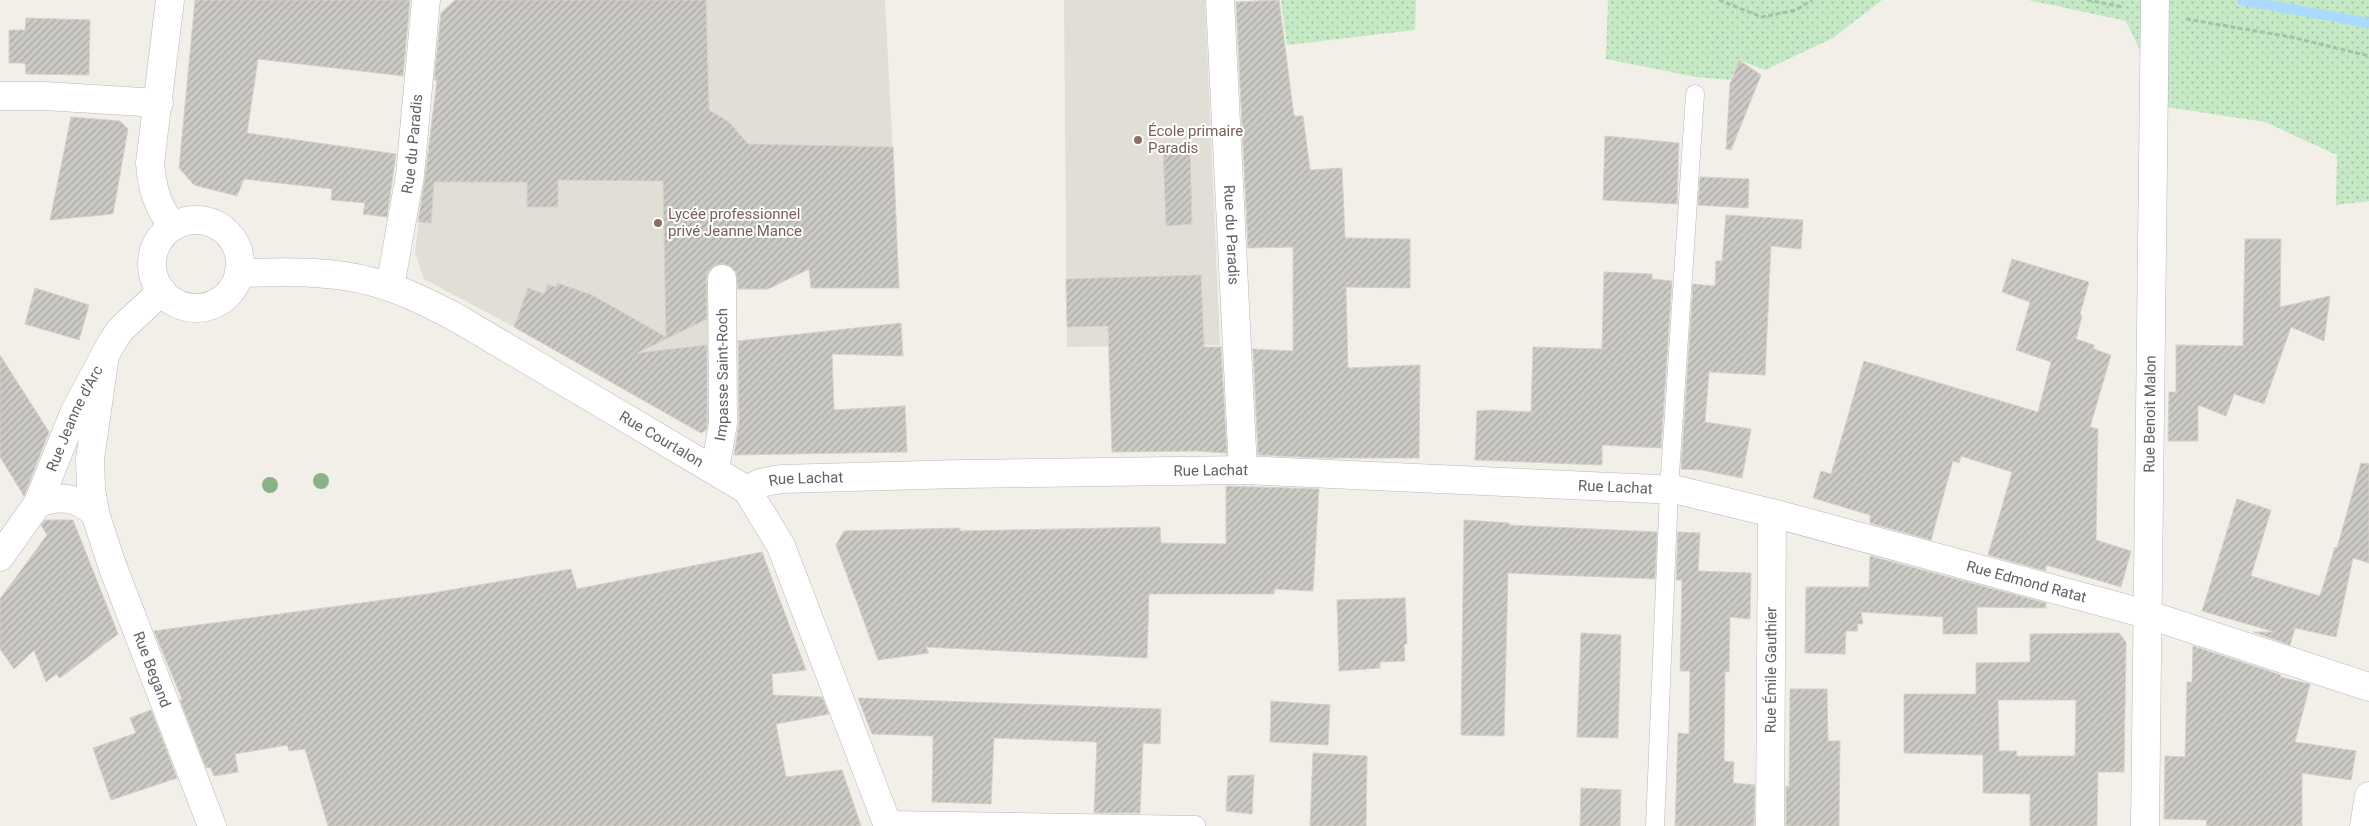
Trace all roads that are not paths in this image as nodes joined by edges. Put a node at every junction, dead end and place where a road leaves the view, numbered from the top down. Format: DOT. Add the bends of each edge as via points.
graph roads {
  1 [pos="170,0"];
  2 [pos="426,0"];
  3 [pos="1220,0"];
  4 [pos="2155,7"];
  5 [pos="1695,94"];
  6 [pos="0,96"];
  7 [pos="159,103"];
  8 [pos="173,226"];
  9 [pos="239,273"];
  10 [pos="722,279"];
  11 [pos="390,287"];
  12 [pos="162,291"];
  13 [pos="105,355"];
  14 [pos="715,470"];
  15 [pos="1243,470"];
  16 [pos="746,490"];
  17 [pos="1674,490"];
  18 [pos="38,503"];
  19 [pos="95,513"];
  20 [pos="1772,513"];
  21 [pos="0,557"];
  22 [pos="2146,614"];
  23 [pos="2369,688"];
  24 [pos="2369,796"];
  25 [pos="887,823"];
  26 [pos="1196,825"];
  27 [pos="212,826"];
  28 [pos="1655,826"];
  29 [pos="1770,826"];
  30 [pos="2145,826"];
  31 [pos="2364,826"];
  1 -- 7 [label="street"];
  2 -- 11 [label="street, Rue du Paradis" via="410,175"];
  3 -- 15 [label="street, Rue du Paradis"];
  4 -- 22 [label="street, Rue Benoit Malon"];
  5 -- 17 [label="lane"];
  6 -- 7 [label="street"];
  7 -- 8 [label="street" via="150,163 151,180 161,209"];
  8 -- 9 [label="street" via="201,220 215,224 235,244"];
  8 -- 12 [label="street" via="163,234 152,256 155,281"];
  9 -- 11 [label="street, Rue Courtalon" via="318,274 371,281"];
  9 -- 12 [label="street" via="228,294 206,306 182,305"];
  10 -- 14 [label="street, Impasse Saint-Roch" via="723,423"];
  11 -- 14 [label="street, Rue Courtalon" via="457,318"];
  12 -- 13 [label="street, Rue Jeanne d'Arc" via="120,330"];
  13 -- 18 [label="street, Rue Jeanne d'Arc" via="75,411"];
  13 -- 19 [label="street, Rue Begand" via="90,459"];
  14 -- 16 [label="street, Rue Courtalon"];
  15 -- 16 [label="street, Rue Lachat" via="781,479"];
  15 -- 17 [label="street, Rue Lachat"];
  16 -- 25 [label="street, Rue Courtalon" via="782,546"];
  17 -- 20 [label="street, Rue Edmond Ratat"];
  17 -- 28 [label="lane"];
  18 -- 19 [label="street" via="65,497 83,503"];
  18 -- 21 [label="street, Rue Jeanne d'Arc"];
  19 -- 27 [label="street, Rue Begand"];
  20 -- 22 [label="street, Rue Edmond Ratat"];
  20 -- 29 [label="street, Rue Émile Gauthier"];
  22 -- 23 [label="street, Rue Edmond Ratat"];
  22 -- 30 [label="street, Rue Benoit Malon"];
  24 -- 31 [label="street"];
  25 -- 26 [label="lane"];
}
